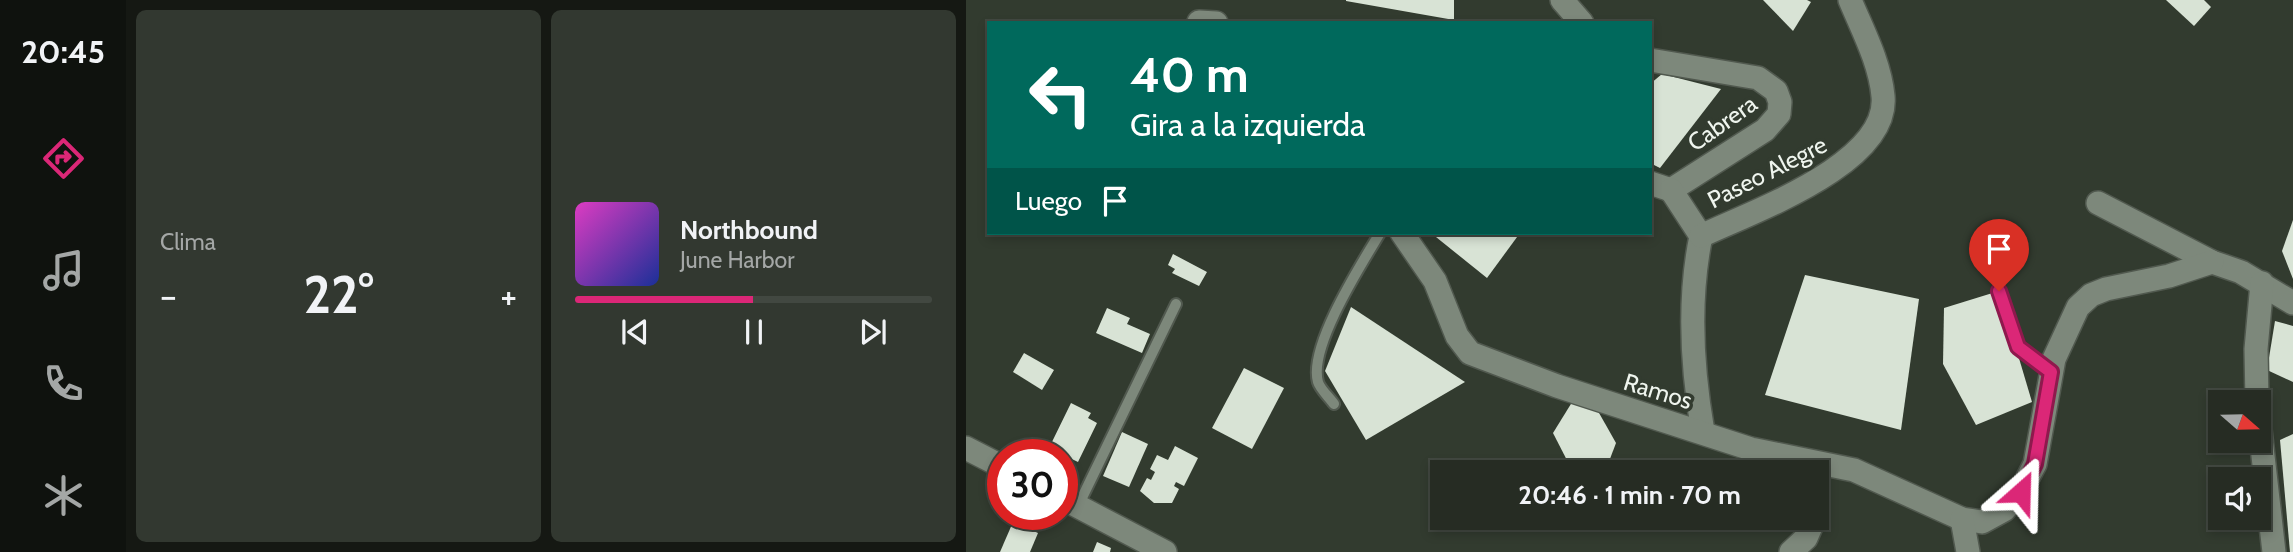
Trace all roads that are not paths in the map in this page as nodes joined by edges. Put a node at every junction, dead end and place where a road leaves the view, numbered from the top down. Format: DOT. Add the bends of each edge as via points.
graph roads {
  1 [pos="1562,0"];
  2 [pos="1850,0"];
  3 [pos="1580,21"];
  4 [pos="1652,60"];
  5 [pos="1660,187"];
  6 [pos="2098,203"];
  7 [pos="1379,235"];
  8 [pos="1403,235"];
  9 [pos="1701,236"];
  10 [pos="2212,262"];
  11 [pos="2262,283"];
  12 [pos="1999,291"];
  13 [pos="2293,303"];
  14 [pos="1176,304"];
  15 [pos="2051,372"];
  16 [pos="2257,390"];
  17 [pos="1334,404"];
  18 [pos="1703,432"];
  19 [pos="966,448"];
  20 [pos="2263,453"];
  21 [pos="987,459"];
  22 [pos="1078,487"];
  23 [pos="1078,506"];
  24 [pos="1962,520"];
  25 [pos="1810,530"];
  26 [pos="1165,552"];
  27 [pos="1791,552"];
  28 [pos="1968,552"];
  29 [pos="2274,552"];
  1 -- 3 [label="street"];
  2 -- 9 [label="street, Paseo Alegre" via="1874,55 1884,98 1870,139 1854,156 1785,197"];
  4 -- 5 [label="street, Cabrera" via="1758,78 1776,91 1780,102 1779,114 1765,130"];
  5 -- 9 [label="street"];
  6 -- 10 [label="street"];
  7 -- 17 [label="lane" via="1324,337 1318,383"];
  8 -- 18 [label="street, Ramos" via="1435,281 1457,336 1470,353"];
  9 -- 18 [label="street" via="1695,264 1694,331"];
  10 -- 11 [label="street"];
  10 -- 15 [label="street" via="2091,295 2069,323"];
  11 -- 13 [label="street"];
  11 -- 16 [label="street"];
  12 -- 15 [label="lane" via="2018,347"];
  14 -- 22 [label="lane"];
  15 -- 24 [label="street" via="2035,464 2021,492 2004,510 1982,522"];
  18 -- 24 [label="street, Ramos" via="1751,449 1854,470"];
  19 -- 21 [label="street"];
  20 -- 29 [label="street"];
  23 -- 26 [label="street"];
  24 -- 28 [label="street"];
  25 -- 27 [label="street"];
}
